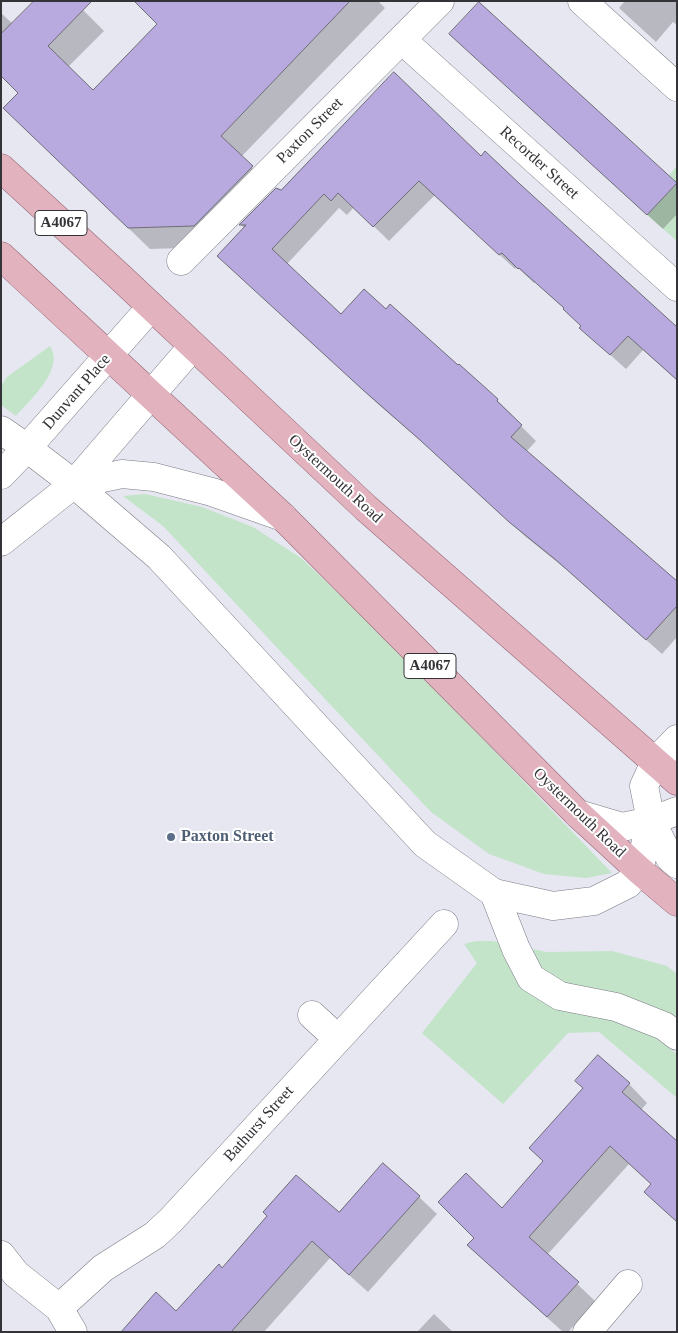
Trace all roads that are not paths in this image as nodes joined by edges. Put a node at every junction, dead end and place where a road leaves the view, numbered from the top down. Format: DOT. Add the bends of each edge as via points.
graph roads {
  1 [pos="440,1"];
  2 [pos="582,1"];
  3 [pos="402,40"];
  4 [pos="677,87"];
  5 [pos="1,168"];
  6 [pos="1,256"];
  7 [pos="181,261"];
  8 [pos="677,287"];
  9 [pos="151,307"];
  10 [pos="193,346"];
  11 [pos="108,356"];
  12 [pos="151,395"];
  13 [pos="1,430"];
  14 [pos="28,448"];
  15 [pos="1,475"];
  16 [pos="74,484"];
  17 [pos="283,518"];
  18 [pos="1,542"];
  19 [pos="677,739"];
  20 [pos="655,762"];
  21 [pos="677,781"];
  22 [pos="677,811"];
  23 [pos="578,814"];
  24 [pos="651,821"];
  25 [pos="677,864"];
  26 [pos="639,870"];
  27 [pos="494,894"];
  28 [pos="677,902"];
  29 [pos="444,924"];
  30 [pos="312,1015"];
  31 [pos="677,1036"];
  32 [pos="337,1038"];
  33 [pos="1,1255"];
  34 [pos="628,1284"];
  35 [pos="59,1308"];
  36 [pos="591,1330"];
  37 [pos="73,1332"];
  1 -- 3 [label="street, Paxton Street"];
  2 -- 4 [label="street"];
  3 -- 7 [label="street, Paxton Street"];
  3 -- 8 [label="street, Recorder Street"];
  5 -- 9 [label="main road, Oystermouth Road / A4067"];
  6 -- 11 [label="main road, Oystermouth Road / A4067"];
  9 -- 10 [label="main road, Oystermouth Road / A4067"];
  9 -- 11 [label="street, Dunvant Place"];
  10 -- 12 [label="street"];
  10 -- 20 [label="main road, Oystermouth Road / A4067" via="366,508"];
  11 -- 12 [label="main road, Oystermouth Road / A4067"];
  11 -- 14 [label="street, Dunvant Place"];
  12 -- 16 [label="street"];
  12 -- 17 [label="main road, Oystermouth Road / A4067"];
  13 -- 14 [label="street, Oystermouth Road"];
  14 -- 15 [label="street, Dunvant Place"];
  14 -- 16 [label="street, Oystermouth Road"];
  16 -- 17 [label="street" via="122,474 154,477 212,492"];
  16 -- 18 [label="street"];
  16 -- 27 [label="street, Oystermouth Road" via="158,557 425,844"];
  17 -- 23 [label="main road, Oystermouth Road / A4067"];
  19 -- 20 [label="street"];
  20 -- 21 [label="main road, Oystermouth Road / A4067"];
  20 -- 24 [label="street" via="644,786"];
  22 -- 24 [label="street"];
  23 -- 24 [label="street" via="622,827"];
  23 -- 26 [label="main road, Oystermouth Road / A4067"];
  24 -- 25 [label="street" via="670,858"];
  24 -- 26 [label="street, Oystermouth Road"];
  26 -- 27 [label="street, Oystermouth Road" via="628,884 594,901 553,906"];
  26 -- 28 [label="main road, Oystermouth Road / A4067"];
  27 -- 31 [label="street" via="531,978 560,996 616,1007 664,1026"];
  29 -- 32 [label="street, Bathurst Street"];
  30 -- 32 [label="street"];
  32 -- 35 [label="street, Bathurst Street" via="171,1220 103,1268"];
  33 -- 35 [label="street" via="16,1274"];
  34 -- 36 [label="street"];
  35 -- 37 [label="street"];
}
